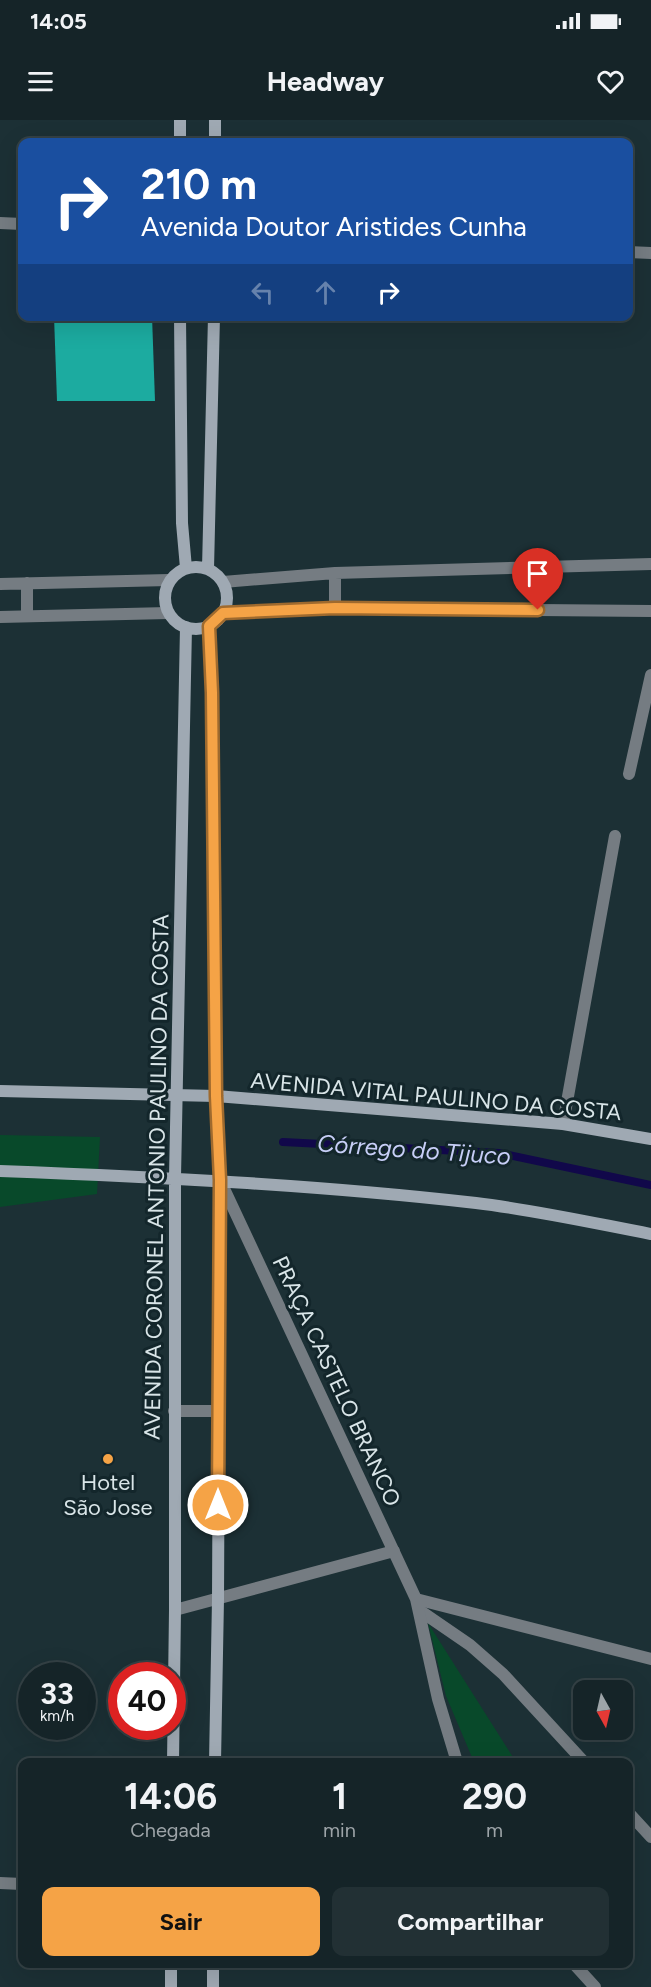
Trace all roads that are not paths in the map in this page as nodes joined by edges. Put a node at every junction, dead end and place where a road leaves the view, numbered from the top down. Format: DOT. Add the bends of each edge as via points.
graph roads {
  1 [pos="180,120"];
  2 [pos="215,120"];
  3 [pos="180,138"];
  4 [pos="215,138"];
  5 [pos="0,223"];
  6 [pos="18,224"];
  7 [pos="633,252"];
  8 [pos="651,253"];
  9 [pos="180,321"];
  10 [pos="214,321"];
  11 [pos="651,564"];
  12 [pos="186,568"];
  13 [pos="208,569"];
  14 [pos="335,573"];
  15 [pos="170,580"];
  16 [pos="223,582"];
  17 [pos="27,583"];
  18 [pos="0,584"];
  19 [pos="335,608"];
  20 [pos="651,611"];
  21 [pos="168,613"];
  22 [pos="223,613"];
  23 [pos="27,616"];
  24 [pos="0,617"];
  25 [pos="209,626"];
  26 [pos="186,627"];
  27 [pos="651,675"];
  28 [pos="629,774"];
  29 [pos="615,836"];
  30 [pos="0,1092"];
  31 [pos="176,1096"];
  32 [pos="216,1096"];
  33 [pos="563,1124"];
  34 [pos="651,1138"];
  35 [pos="0,1171"];
  36 [pos="175,1177"];
  37 [pos="220,1180"];
  38 [pos="651,1234"];
  39 [pos="174,1411"];
  40 [pos="218,1411"];
  41 [pos="394,1551"];
  42 [pos="218,1599"];
  43 [pos="417,1604"];
  44 [pos="175,1610"];
  45 [pos="651,1659"];
  46 [pos="173,1758"];
  47 [pos="215,1758"];
  48 [pos="456,1758"];
  49 [pos="580,1758"];
  50 [pos="633,1817"];
  51 [pos="651,1837"];
  52 [pos="0,1883"];
  53 [pos="18,1884"];
  54 [pos="171,1968"];
  55 [pos="213,1968"];
  56 [pos="578,1968"];
  57 [pos="171,1987"];
  58 [pos="213,1987"];
  59 [pos="595,1987"];
  1 -- 3 [label="street"];
  2 -- 4 [label="street"];
  5 -- 6 [label="street"];
  7 -- 8 [label="street"];
  9 -- 12 [label="street"];
  10 -- 13 [label="street"];
  11 -- 14 [label="street"];
  12 -- 13 [label="street"];
  12 -- 15 [label="street"];
  13 -- 16 [label="street"];
  14 -- 16 [label="street"];
  14 -- 19 [label="street"];
  15 -- 17 [label="street"];
  15 -- 21 [label="street" via="164,597"];
  16 -- 22 [label="street" via="227,598"];
  17 -- 18 [label="street"];
  17 -- 23 [label="street"];
  19 -- 20 [label="street"];
  19 -- 22 [label="street"];
  21 -- 23 [label="street"];
  21 -- 26 [label="street"];
  22 -- 25 [label="street"];
  23 -- 24 [label="street"];
  25 -- 26 [label="street"];
  25 -- 32 [label="street"];
  26 -- 31 [label="street, AVENIDA CORONEL ANTONIO PAULINO DA COSTA"];
  27 -- 28 [label="street"];
  29 -- 33 [label="street"];
  30 -- 31 [label="street, AVENIDA VITAL PAULINO DA COSTA"];
  31 -- 32 [label="street, AVENIDA VITAL PAULINO DA COSTA"];
  31 -- 36 [label="street, AVENIDA CORONEL ANTONIO PAULINO DA COSTA"];
  32 -- 33 [label="street, AVENIDA VITAL PAULINO DA COSTA"];
  32 -- 37 [label="street"];
  33 -- 34 [label="street, AVENIDA VITAL PAULINO DA COSTA"];
  35 -- 36 [label="street"];
  36 -- 37 [label="street"];
  36 -- 39 [label="street, AVENIDA CORONEL ANTONIO PAULINO DA COSTA"];
  37 -- 38 [label="street" via="476,1203"];
  37 -- 40 [label="street"];
  37 -- 41 [label="street, PRAÇA CASTELO BRANCO"];
  39 -- 40 [label="street"];
  39 -- 44 [label="street, AVENIDA CORONEL ANTONIO PAULINO DA COSTA"];
  40 -- 42 [label="street"];
  41 -- 42 [label="street"];
  41 -- 43 [label="street, PRAÇA CASTELO BRANCO"];
  42 -- 44 [label="street"];
  42 -- 47 [label="street"];
  43 -- 45 [label="street"];
  43 -- 48 [label="street, PRAÇA CASTELO BRANCO"];
  43 -- 49 [label="street" via="503,1674"];
  44 -- 46 [label="street, AVENIDA CORONEL ANTONIO PAULINO DA COSTA"];
  50 -- 51 [label="street"];
  52 -- 53 [label="street"];
  54 -- 57 [label="street"];
  55 -- 58 [label="street"];
  56 -- 59 [label="street"];
}
